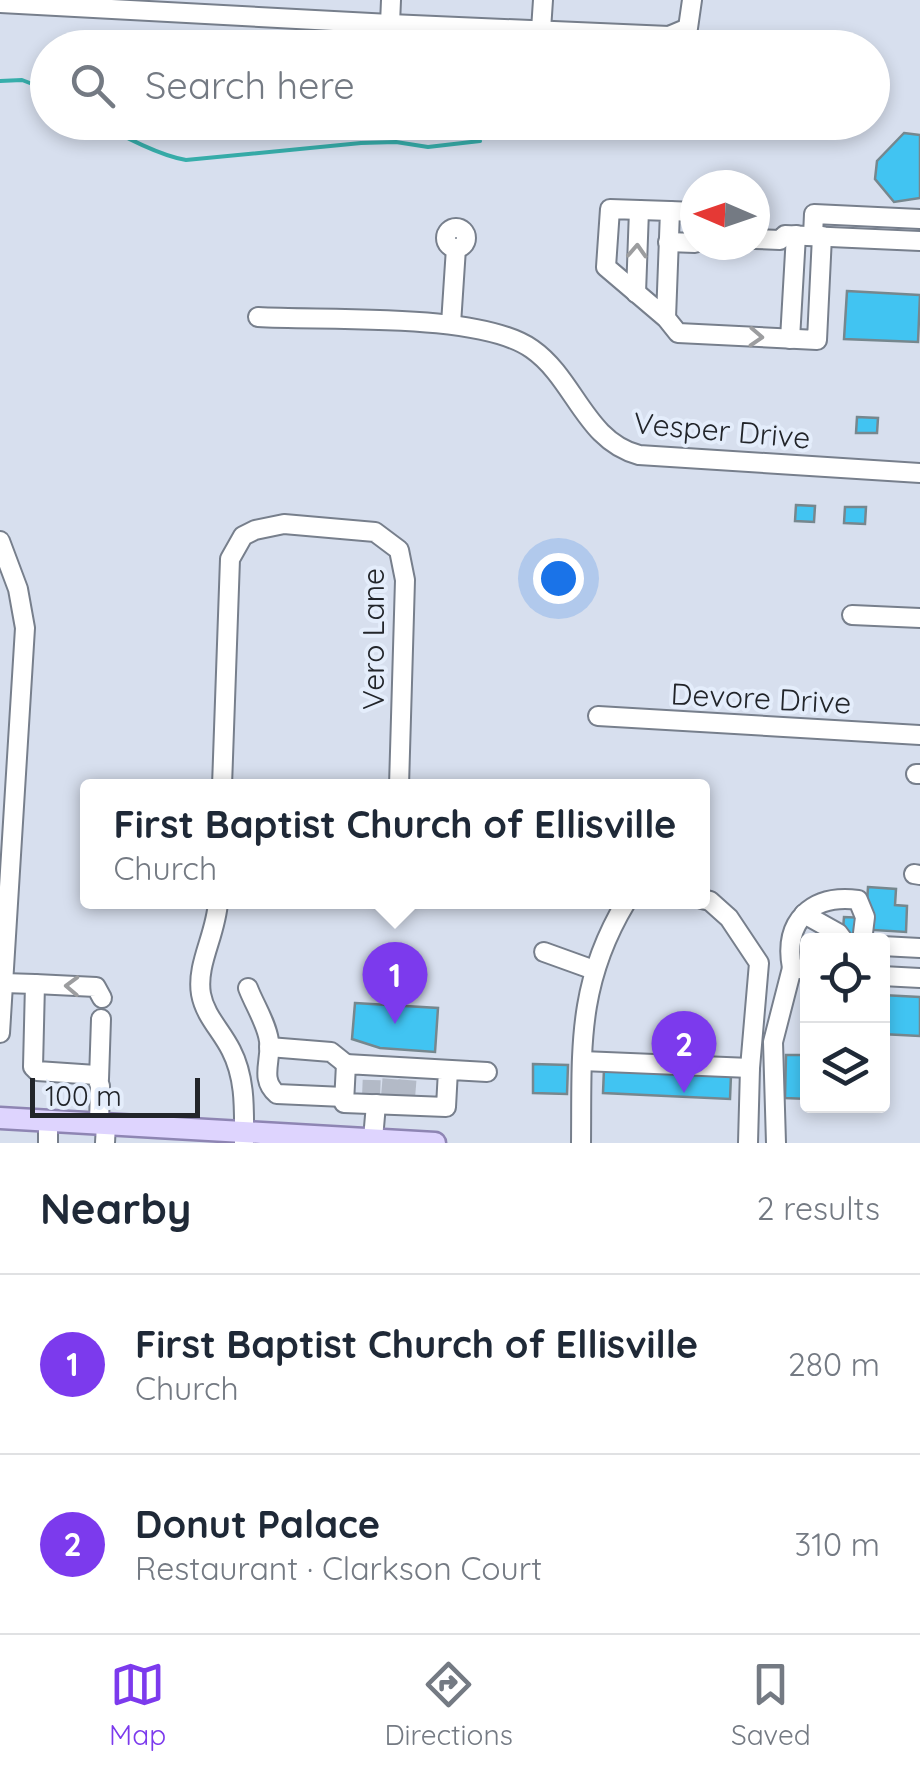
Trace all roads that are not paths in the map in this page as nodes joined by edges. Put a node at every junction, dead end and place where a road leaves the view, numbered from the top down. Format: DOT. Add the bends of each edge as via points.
graph roads {
  1 [pos="391,0"];
  2 [pos="543,0"];
  3 [pos="692,0"];
  4 [pos="0,3"];
  5 [pos="92,4"];
  6 [pos="241,8"];
  7 [pos="390,24"];
  8 [pos="541,30"];
  9 [pos="684,30"];
  10 [pos="640,210"];
  11 [pos="670,211"];
  12 [pos="680,211"];
  13 [pos="920,219"];
  14 [pos="811,236"];
  15 [pos="770,240"];
  16 [pos="920,241"];
  17 [pos="668,242"];
  18 [pos="680,242"];
  19 [pos="456,248"];
  20 [pos="636,293"];
  21 [pos="258,318"];
  22 [pos="666,318"];
  23 [pos="450,324"];
  24 [pos="790,339"];
  25 [pos="920,473"];
  26 [pos="0,541"];
  27 [pos="852,616"];
  28 [pos="920,618"];
  29 [pos="598,716"];
  30 [pos="920,735"];
  31 [pos="222,779"];
  32 [pos="399,779"];
  33 [pos="7,781"];
  34 [pos="710,901"];
  35 [pos="218,909"];
  36 [pos="623,909"];
  37 [pos="804,914"];
  38 [pos="838,933"];
  39 [pos="863,933"];
  40 [pos="890,946"];
  41 [pos="920,948"];
  42 [pos="544,952"];
  43 [pos="800,969"];
  44 [pos="594,970"];
  45 [pos="890,976"];
  46 [pos="920,978"];
  47 [pos="3,983"];
  48 [pos="35,984"];
  49 [pos="248,988"];
  50 [pos="102,998"];
  51 [pos="101,1019"];
  52 [pos="0,1033"];
  53 [pos="269,1047"];
  54 [pos="582,1062"];
  55 [pos="346,1064"];
  56 [pos="750,1068"];
  57 [pos="448,1070"];
  58 [pos="487,1072"];
  59 [pos="100,1079"];
  60 [pos="344,1097"];
  61 [pos="387,1101"];
  62 [pos="0,1118"];
  63 [pos="48,1121"];
  64 [pos="104,1130"];
  65 [pos="139,1135"];
  66 [pos="244,1138"];
  67 [pos="373,1140"];
  68 [pos="48,1143"];
  69 [pos="435,1143"];
  70 [pos="580,1143"];
  71 [pos="748,1143"];
  72 [pos="776,1143"];
  1 -- 7 [label="street"];
  2 -- 8 [label="street"];
  3 -- 9 [label="street"];
  4 -- 5 [label="street"];
  5 -- 6 [label="street"];
  6 -- 7 [label="street"];
  7 -- 8 [label="street"];
  10 -- 11 [label="street"];
  20 -- 10 [label="street, one-way"];
  10 -- 20 [label="street" via="610,209 606,268"];
  11 -- 12 [label="street"];
  11 -- 17 [label="street"];
  13 -- 14 [label="street" via="814,214"];
  14 -- 15 [label="street"];
  14 -- 16 [label="street"];
  14 -- 24 [label="street"];
  14 -- 24 [label="street" via="818,340"];
  17 -- 18 [label="street"];
  17 -- 22 [label="street"];
  19 -- 23 [label="street"];
  20 -- 22 [label="street"];
  21 -- 23 [label="street, Vesper Drive"];
  22 -- 24 [label="street, one-way" via="678,333"];
  23 -- 25 [label="street, Vesper Drive" via="504,335 534,350 602,437 620,450"];
  26 -- 33 [label="street" via="25,628"];
  27 -- 28 [label="street"];
  29 -- 30 [label="street, Devore Drive"];
  31 -- 32 [label="street, Vero Lane" via="230,559 244,536 284,524 375,532 399,550 406,580"];
  33 -- 47 [label="street"];
  34 -- 56 [label="street" via="759,963"];
  35 -- 66 [label="street" via="200,988 240,1071"];
  36 -- 44 [label="street"];
  37 -- 38 [label="street"];
  37 -- 39 [label="street" via="840,898 858,900"];
  37 -- 43 [label="street" via="789,954"];
  40 -- 41 [label="street"];
  42 -- 44 [label="street"];
  43 -- 72 [label="street" via="772,1042"];
  44 -- 54 [label="street"];
  45 -- 46 [label="street"];
  47 -- 48 [label="street"];
  47 -- 52 [label="street"];
  50 -- 48 [label="street, one-way" via="96,987"];
  48 -- 59 [label="street" via="33,1068"];
  49 -- 53 [label="street"];
  51 -- 59 [label="street"];
  53 -- 55 [label="street" via="331,1052"];
  53 -- 60 [label="street" via="267,1078 277,1094"];
  54 -- 56 [label="street"];
  54 -- 70 [label="street"];
  55 -- 57 [label="street"];
  55 -- 60 [label="street"];
  56 -- 71 [label="street"];
  57 -- 58 [label="street"];
  57 -- 61 [label="street" via="446,1106"];
  59 -- 64 [label="street"];
  60 -- 61 [label="street" via="344,1103"];
  61 -- 67 [label="street"];
  62 -- 63 [label="main road"];
  63 -- 64 [label="main road"];
  63 -- 68 [label="street"];
  64 -- 65 [label="main road"];
  65 -- 66 [label="main road"];
  66 -- 67 [label="main road"];
  67 -- 69 [label="main road"];
}
